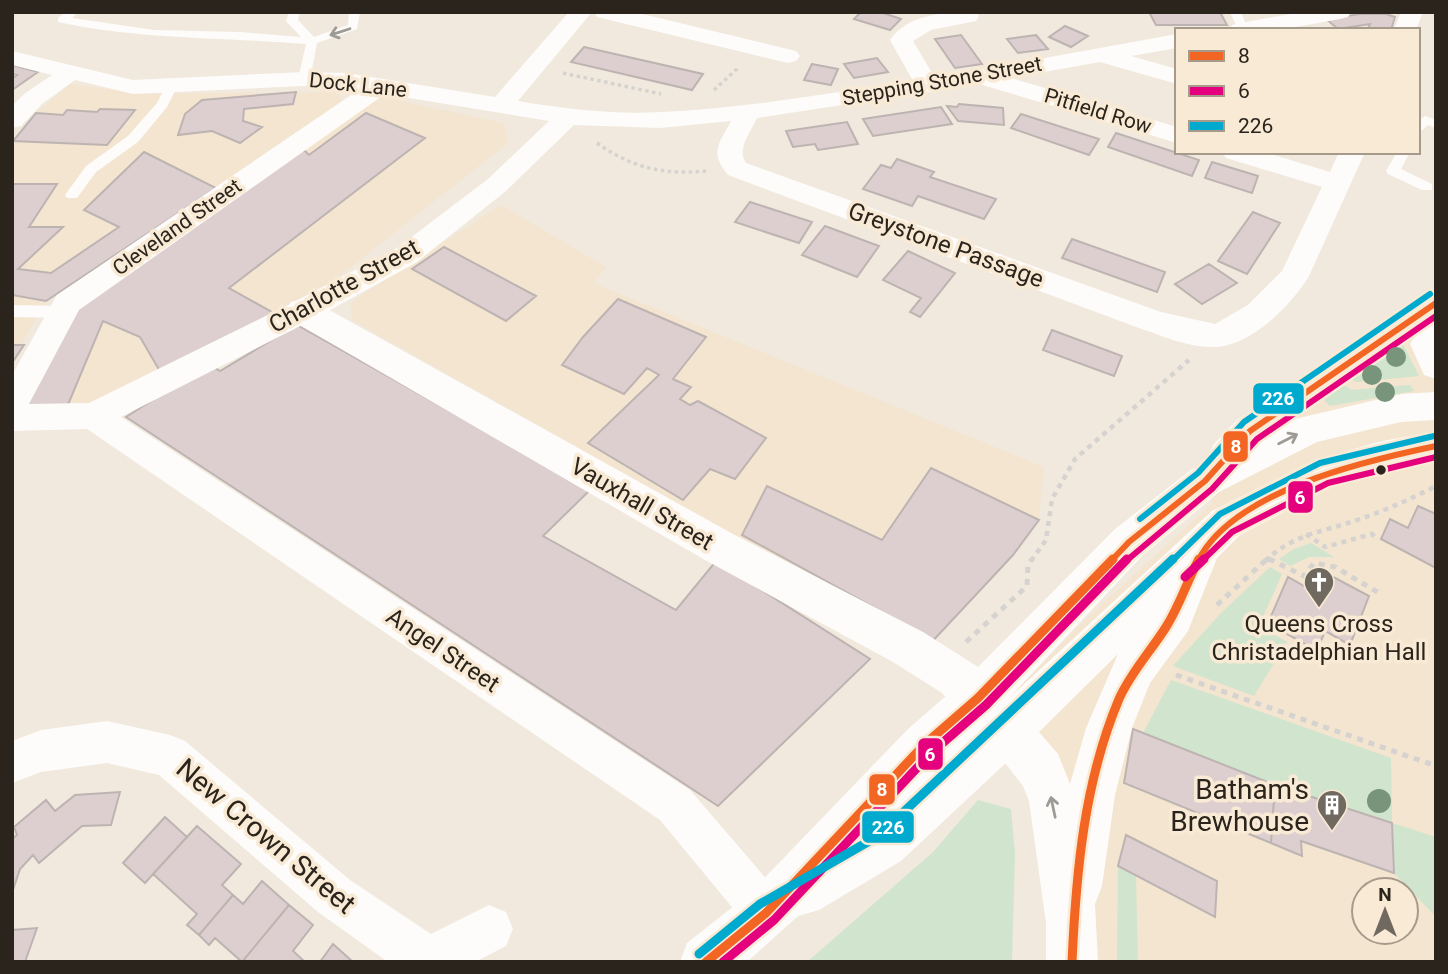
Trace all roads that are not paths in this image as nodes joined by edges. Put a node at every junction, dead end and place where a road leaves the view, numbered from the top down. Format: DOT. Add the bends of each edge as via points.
graph roads {
  1 [pos="73,12"];
  2 [pos="295,12"];
  3 [pos="355,12"];
  4 [pos="581,12"];
  5 [pos="605,12"];
  6 [pos="1340,12"];
  7 [pos="968,16"];
  8 [pos="1247,28"];
  9 [pos="312,41"];
  10 [pos="1175,41"];
  11 [pos="1098,54"];
  12 [pos="788,56"];
  13 [pos="12,58"];
  14 [pos="70,73"];
  15 [pos="978,76"];
  16 [pos="1175,76"];
  17 [pos="304,79"];
  18 [pos="172,85"];
  19 [pos="382,85"];
  20 [pos="928,86"];
  21 [pos="501,106"];
  22 [pos="20,108"];
  23 [pos="748,112"];
  24 [pos="568,117"];
  25 [pos="706,117"];
  26 [pos="1436,124"];
  27 [pos="1420,127"];
  28 [pos="1175,134"];
  29 [pos="1242,154"];
  30 [pos="1351,154"];
  31 [pos="1403,154"];
  32 [pos="1338,183"];
  33 [pos="1427,187"];
  34 [pos="72,195"];
  35 [pos="1436,303"];
  36 [pos="12,311"];
  37 [pos="303,311"];
  38 [pos="63,312"];
  39 [pos="1436,333"];
  40 [pos="1436,366"];
  41 [pos="12,405"];
  42 [pos="1436,405"];
  43 [pos="93,416"];
  44 [pos="12,418"];
  45 [pos="1436,446"];
  46 [pos="1205,481"];
  47 [pos="1204,544"];
  48 [pos="993,714"];
  49 [pos="12,762"];
  50 [pos="766,913"];
  51 [pos="489,929"];
  52 [pos="1072,942"];
  53 [pos="427,961"];
  54 [pos="706,962"];
  1 -- 9 [label="lane" via="62,20 154,33"];
  2 -- 9 [label="lane" via="292,21"];
  3 -- 9 [label="lane, one-way" via="353,27"];
  4 -- 21 [label="street"];
  5 -- 12 [label="street" via="745,57"];
  6 -- 8 [label="street"];
  7 -- 20 [label="street" via="922,25 901,40"];
  9 -- 17 [label="lane"];
  10 -- 11 [label="street, Stepping Stone Street"];
  11 -- 15 [label="street, Stepping Stone Street"];
  11 -- 16 [label="street"];
  13 -- 14 [label="street, Dock Lane"];
  14 -- 18 [label="street, Dock Lane" via="133,87"];
  14 -- 22 [label="street"];
  15 -- 20 [label="street, Stepping Stone Street"];
  15 -- 28 [label="street, Pitfield Row"];
  17 -- 18 [label="street, Dock Lane"];
  17 -- 19 [label="street, Dock Lane"];
  18 -- 34 [label="lane" via="163,104 133,139 91,169"];
  19 -- 21 [label="street, Dock Lane"];
  19 -- 38 [label="street, Cleveland Street" via="68,303"];
  20 -- 23 [label="street, Stepping Stone Street"];
  21 -- 24 [label="street, Dock Lane"];
  23 -- 25 [label="street, Stepping Stone Street"];
  23 -- 32 [label="street, Greystone Passage" via="729,149 730,161 737,169 1128,311 1216,337 1283,293"];
  24 -- 25 [label="street, Dock Lane"];
  24 -- 37 [label="street, Charlotte Street" via="497,185 407,256"];
  26 -- 27 [label="lane" via="1425,120"];
  29 -- 32 [label="street"];
  30 -- 32 [label="street"];
  31 -- 33 [label="lane" via="1393,171"];
  35 -- 46 [label="main road" via="1250,431"];
  36 -- 38 [label="lane"];
  37 -- 43 [label="street, Charlotte Street"];
  37 -- 48 [label="main road, Vauxhall Street" via="719,547 940,665"];
  38 -- 41 [label="street, Cleveland Street"];
  39 -- 40 [label="main road" via="1427,344"];
  46 -- 42 [label="main road, one-way" via="1309,429 1401,408"];
  43 -- 44 [label="street"];
  43 -- 50 [label="street, Angel Street" via="676,805"];
  45 -- 47 [label="main road" via="1324,473 1226,523"];
  46 -- 48 [label="main road" via="1129,542"];
  47 -- 48 [label="main road"];
  47 -- 52 [label="main road" via="1172,617 1134,669 1108,728 1091,795"];
  48 -- 50 [label="main road" via="884,844"];
  52 -- 48 [label="main road, Vauxhall Street, one-way" via="1053,801 1041,771"];
  49 -- 53 [label="street, New Crown Street" via="41,751 107,742 170,756 334,896"];
  50 -- 54 [label="main road"];
  51 -- 53 [label="street, New Crown Street"];
}
